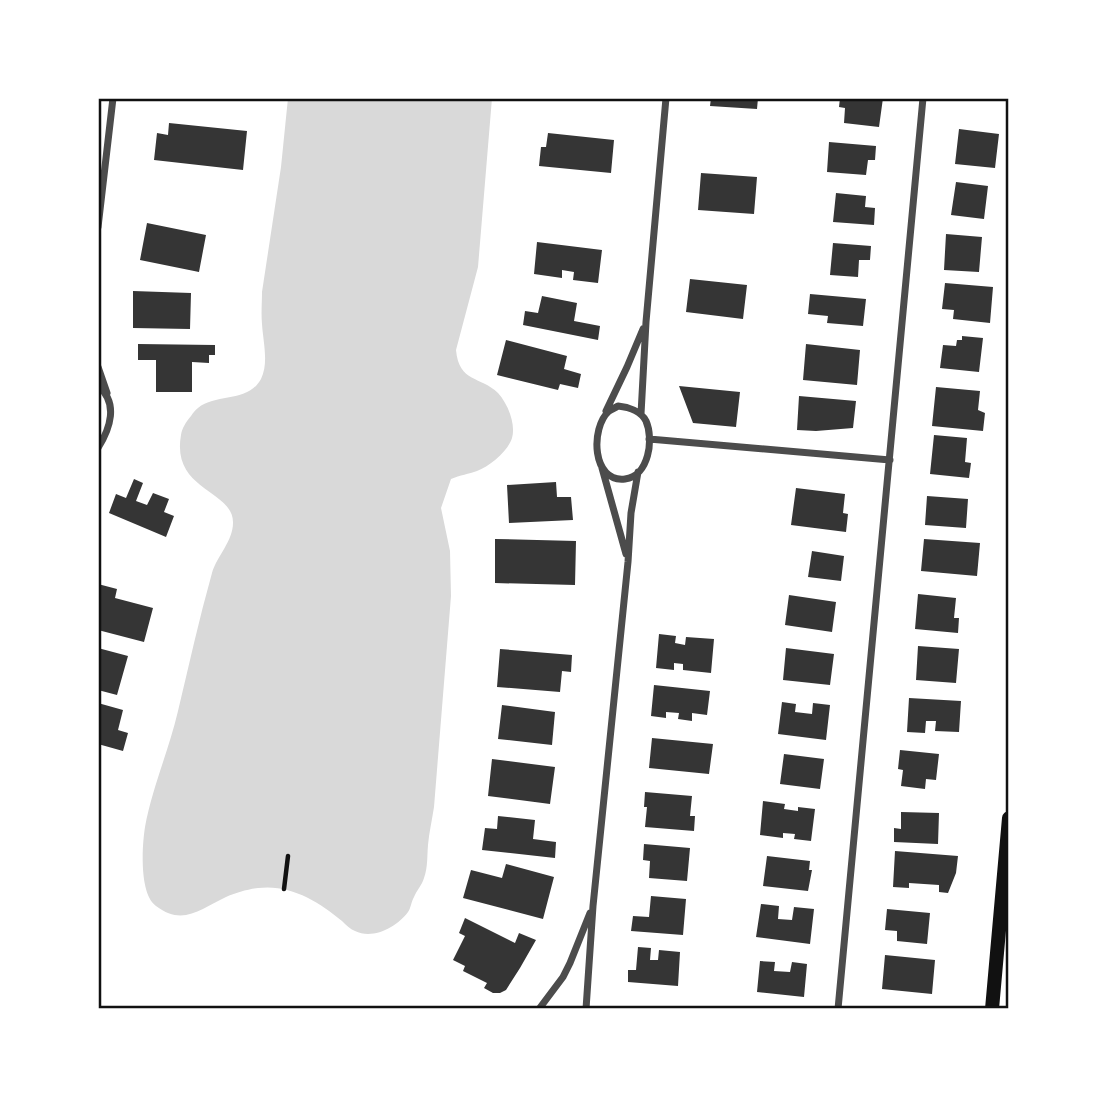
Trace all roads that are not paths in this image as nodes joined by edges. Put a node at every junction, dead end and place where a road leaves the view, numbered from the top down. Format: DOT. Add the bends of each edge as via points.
graph roads {
  1 [pos="113,98"];
  2 [pos="667,98"];
  3 [pos="923,98"];
  4 [pos="98,227"];
  5 [pos="646,322"];
  6 [pos="98,367"];
  7 [pos="98,386"];
  8 [pos="108,397"];
  9 [pos="641,414"];
  10 [pos="601,422"];
  11 [pos="649,439"];
  12 [pos="98,448"];
  13 [pos="890,460"];
  14 [pos="602,466"];
  15 [pos="638,472"];
  16 [pos="628,562"];
  17 [pos="1009,818"];
  18 [pos="593,906"];
  19 [pos="539,1009"];
  20 [pos="586,1009"];
  21 [pos="838,1009"];
  22 [pos="992,1009"];
  1 -- 4 [label="street"];
  2 -- 5 [label="street"];
  3 -- 13 [label="street"];
  5 -- 9 [label="street"];
  5 -- 10 [label="street"];
  6 -- 8 [label="street"];
  7 -- 8 [label="street"];
  8 -- 12 [label="street" via="110,419"];
  9 -- 10 [label="street" via="618,406"];
  9 -- 11 [label="street"];
  10 -- 14 [label="street" via="597,441"];
  11 -- 13 [label="street"];
  11 -- 15 [label="street" via="647,459"];
  13 -- 21 [label="street"];
  14 -- 15 [label="street" via="621,480"];
  14 -- 16 [label="street"];
  15 -- 16 [label="street"];
  16 -- 18 [label="street"];
  17 -- 22 [label="main road"];
  18 -- 19 [label="street" via="566,970"];
  18 -- 20 [label="street"];
}
